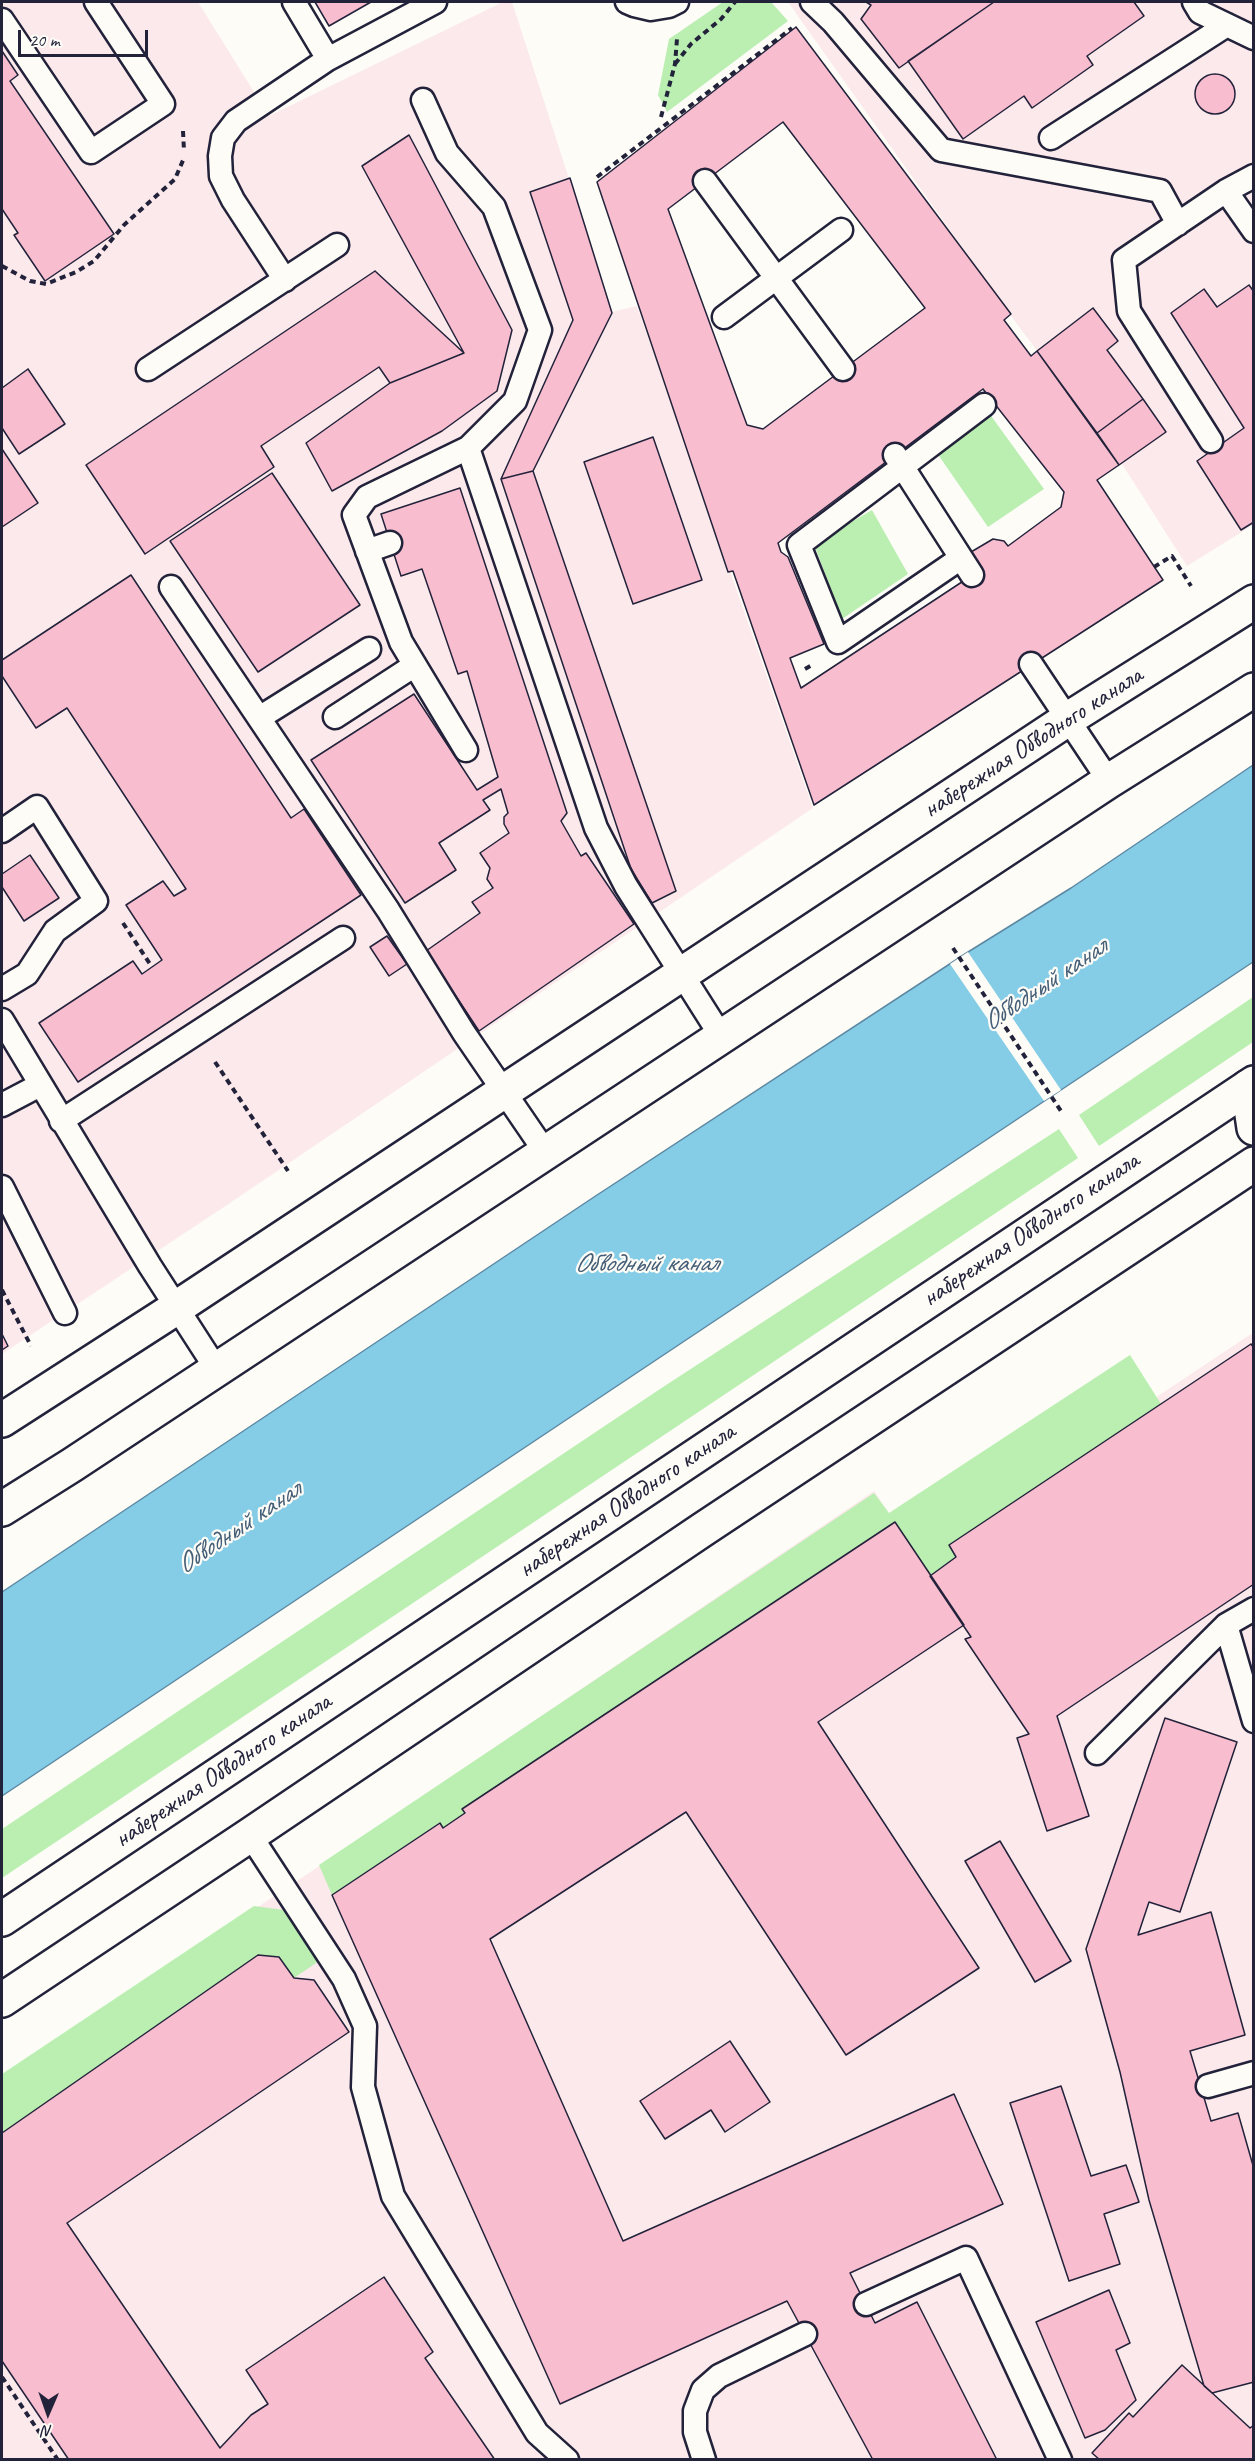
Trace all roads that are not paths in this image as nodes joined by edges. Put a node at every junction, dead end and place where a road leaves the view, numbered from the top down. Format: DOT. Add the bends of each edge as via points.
graph roads {
  1 [pos="96,2"];
  2 [pos="294,2"];
  3 [pos="435,2"];
  4 [pos="627,2"];
  5 [pos="677,2"];
  6 [pos="1194,2"];
  7 [pos="816,5"];
  8 [pos="2,20"];
  9 [pos="1227,26"];
  10 [pos="1254,38"];
  11 [pos="328,59"];
  12 [pos="423,100"];
  13 [pos="1051,138"];
  14 [pos="1254,176"];
  15 [pos="705,181"];
  16 [pos="1226,191"];
  17 [pos="1178,224"];
  18 [pos="841,230"];
  19 [pos="1254,231"];
  20 [pos="337,245"];
  21 [pos="776,279"];
  22 [pos="285,280"];
  23 [pos="724,317"];
  24 [pos="148,369"];
  25 [pos="843,369"];
  26 [pos="984,405"];
  27 [pos="1211,441"];
  28 [pos="468,448"];
  29 [pos="899,461"];
  30 [pos="390,543"];
  31 [pos="367,551"];
  32 [pos="171,586"];
  33 [pos="1254,602"];
  34 [pos="369,649"];
  35 [pos="1031,664"];
  36 [pos="415,665"];
  37 [pos="1254,690"];
  38 [pos="335,717"];
  39 [pos="259,718"];
  40 [pos="1068,719"];
  41 [pos="466,750"];
  42 [pos="1109,781"];
  43 [pos="2,831"];
  44 [pos="343,938"];
  45 [pos="680,975"];
  46 [pos="2,989"];
  47 [pos="2,1020"];
  48 [pos="721,1036"];
  49 [pos="40,1085"];
  50 [pos="1252,1087"];
  51 [pos="504,1091"];
  52 [pos="2,1105"];
  53 [pos="61,1121"];
  54 [pos="1254,1128"];
  55 [pos="546,1153"];
  56 [pos="1254,1164"];
  57 [pos="2,1187"];
  58 [pos="176,1308"];
  59 [pos="65,1313"];
  60 [pos="217,1370"];
  61 [pos="2,1420"];
  62 [pos="2,1509"];
  63 [pos="1254,1608"];
  64 [pos="1226,1625"];
  65 [pos="1254,1721"];
  66 [pos="1097,1753"];
  67 [pos="250,1835"];
  68 [pos="2,1919"];
  69 [pos="2,2000"];
  70 [pos="1253,2076"];
  71 [pos="1208,2086"];
  72 [pos="866,2304"];
  73 [pos="805,2334"];
  74 [pos="567,2460"];
  75 [pos="704,2460"];
  76 [pos="1060,2460"];
  1 -- 8 [label="lane" via="163,104 91,153"];
  2 -- 11 [label="lane"];
  3 -- 11 [label="lane"];
  4 -- 5 [label="lane" via="651,9"];
  6 -- 9 [label="lane" via="1200,12"];
  7 -- 17 [label="lane" via="941,150 1160,190"];
  9 -- 10 [label="lane"];
  9 -- 13 [label="lane"];
  11 -- 22 [label="lane" via="236,121 222,138 221,176"];
  12 -- 28 [label="lane" via="447,153 494,207 540,330 515,401"];
  14 -- 16 [label="lane"];
  15 -- 21 [label="lane"];
  16 -- 17 [label="lane"];
  16 -- 19 [label="lane"];
  17 -- 27 [label="lane" via="1124,260 1129,310"];
  18 -- 21 [label="lane"];
  20 -- 22 [label="lane"];
  21 -- 23 [label="lane"];
  21 -- 25 [label="lane"];
  22 -- 24 [label="lane"];
  26 -- 29 [label="lane"];
  28 -- 31 [label="lane" via="367,497 354,515"];
  28 -- 45 [label="lane" via="596,828"];
  29 -- 29 [label="lane" via="966,567 838,642 799,545"];
  30 -- 31 [label="lane"];
  31 -- 36 [label="lane" via="401,642"];
  32 -- 39 [label="lane"];
  33 -- 40 [label="main road, набережная Обводного канала"];
  34 -- 39 [label="lane"];
  35 -- 40 [label="lane"];
  36 -- 38 [label="lane"];
  36 -- 41 [label="lane"];
  37 -- 42 [label="main road"];
  39 -- 51 [label="lane"];
  40 -- 42 [label="lane"];
  40 -- 45 [label="main road, набережная Обводного канала"];
  42 -- 48 [label="main road"];
  43 -- 46 [label="lane" via="37,807 96,901 55,931 27,974"];
  44 -- 53 [label="lane"];
  45 -- 48 [label="lane"];
  45 -- 51 [label="main road, набережная Обводного канала"];
  47 -- 49 [label="lane"];
  48 -- 55 [label="main road"];
  49 -- 52 [label="lane"];
  49 -- 53 [label="lane"];
  50 -- 54 [label="main road"];
  50 -- 68 [label="main road, набережная Обводного канала"];
  51 -- 55 [label="lane"];
  51 -- 58 [label="main road, набережная Обводного канала"];
  53 -- 58 [label="lane"];
  55 -- 60 [label="main road"];
  56 -- 67 [label="main road"];
  57 -- 59 [label="lane"];
  58 -- 60 [label="lane"];
  58 -- 61 [label="main road, набережная Обводного канала"];
  60 -- 62 [label="main road"];
  63 -- 64 [label="lane"];
  64 -- 65 [label="lane"];
  64 -- 66 [label="lane"];
  67 -- 69 [label="main road"];
  67 -- 74 [label="lane" via="344,1979 365,2026 363,2086 393,2196 537,2433"];
  70 -- 71 [label="lane"];
  72 -- 76 [label="lane" via="966,2258"];
  73 -- 75 [label="lane" via="719,2376 703,2390 695,2410 695,2432"];
}
